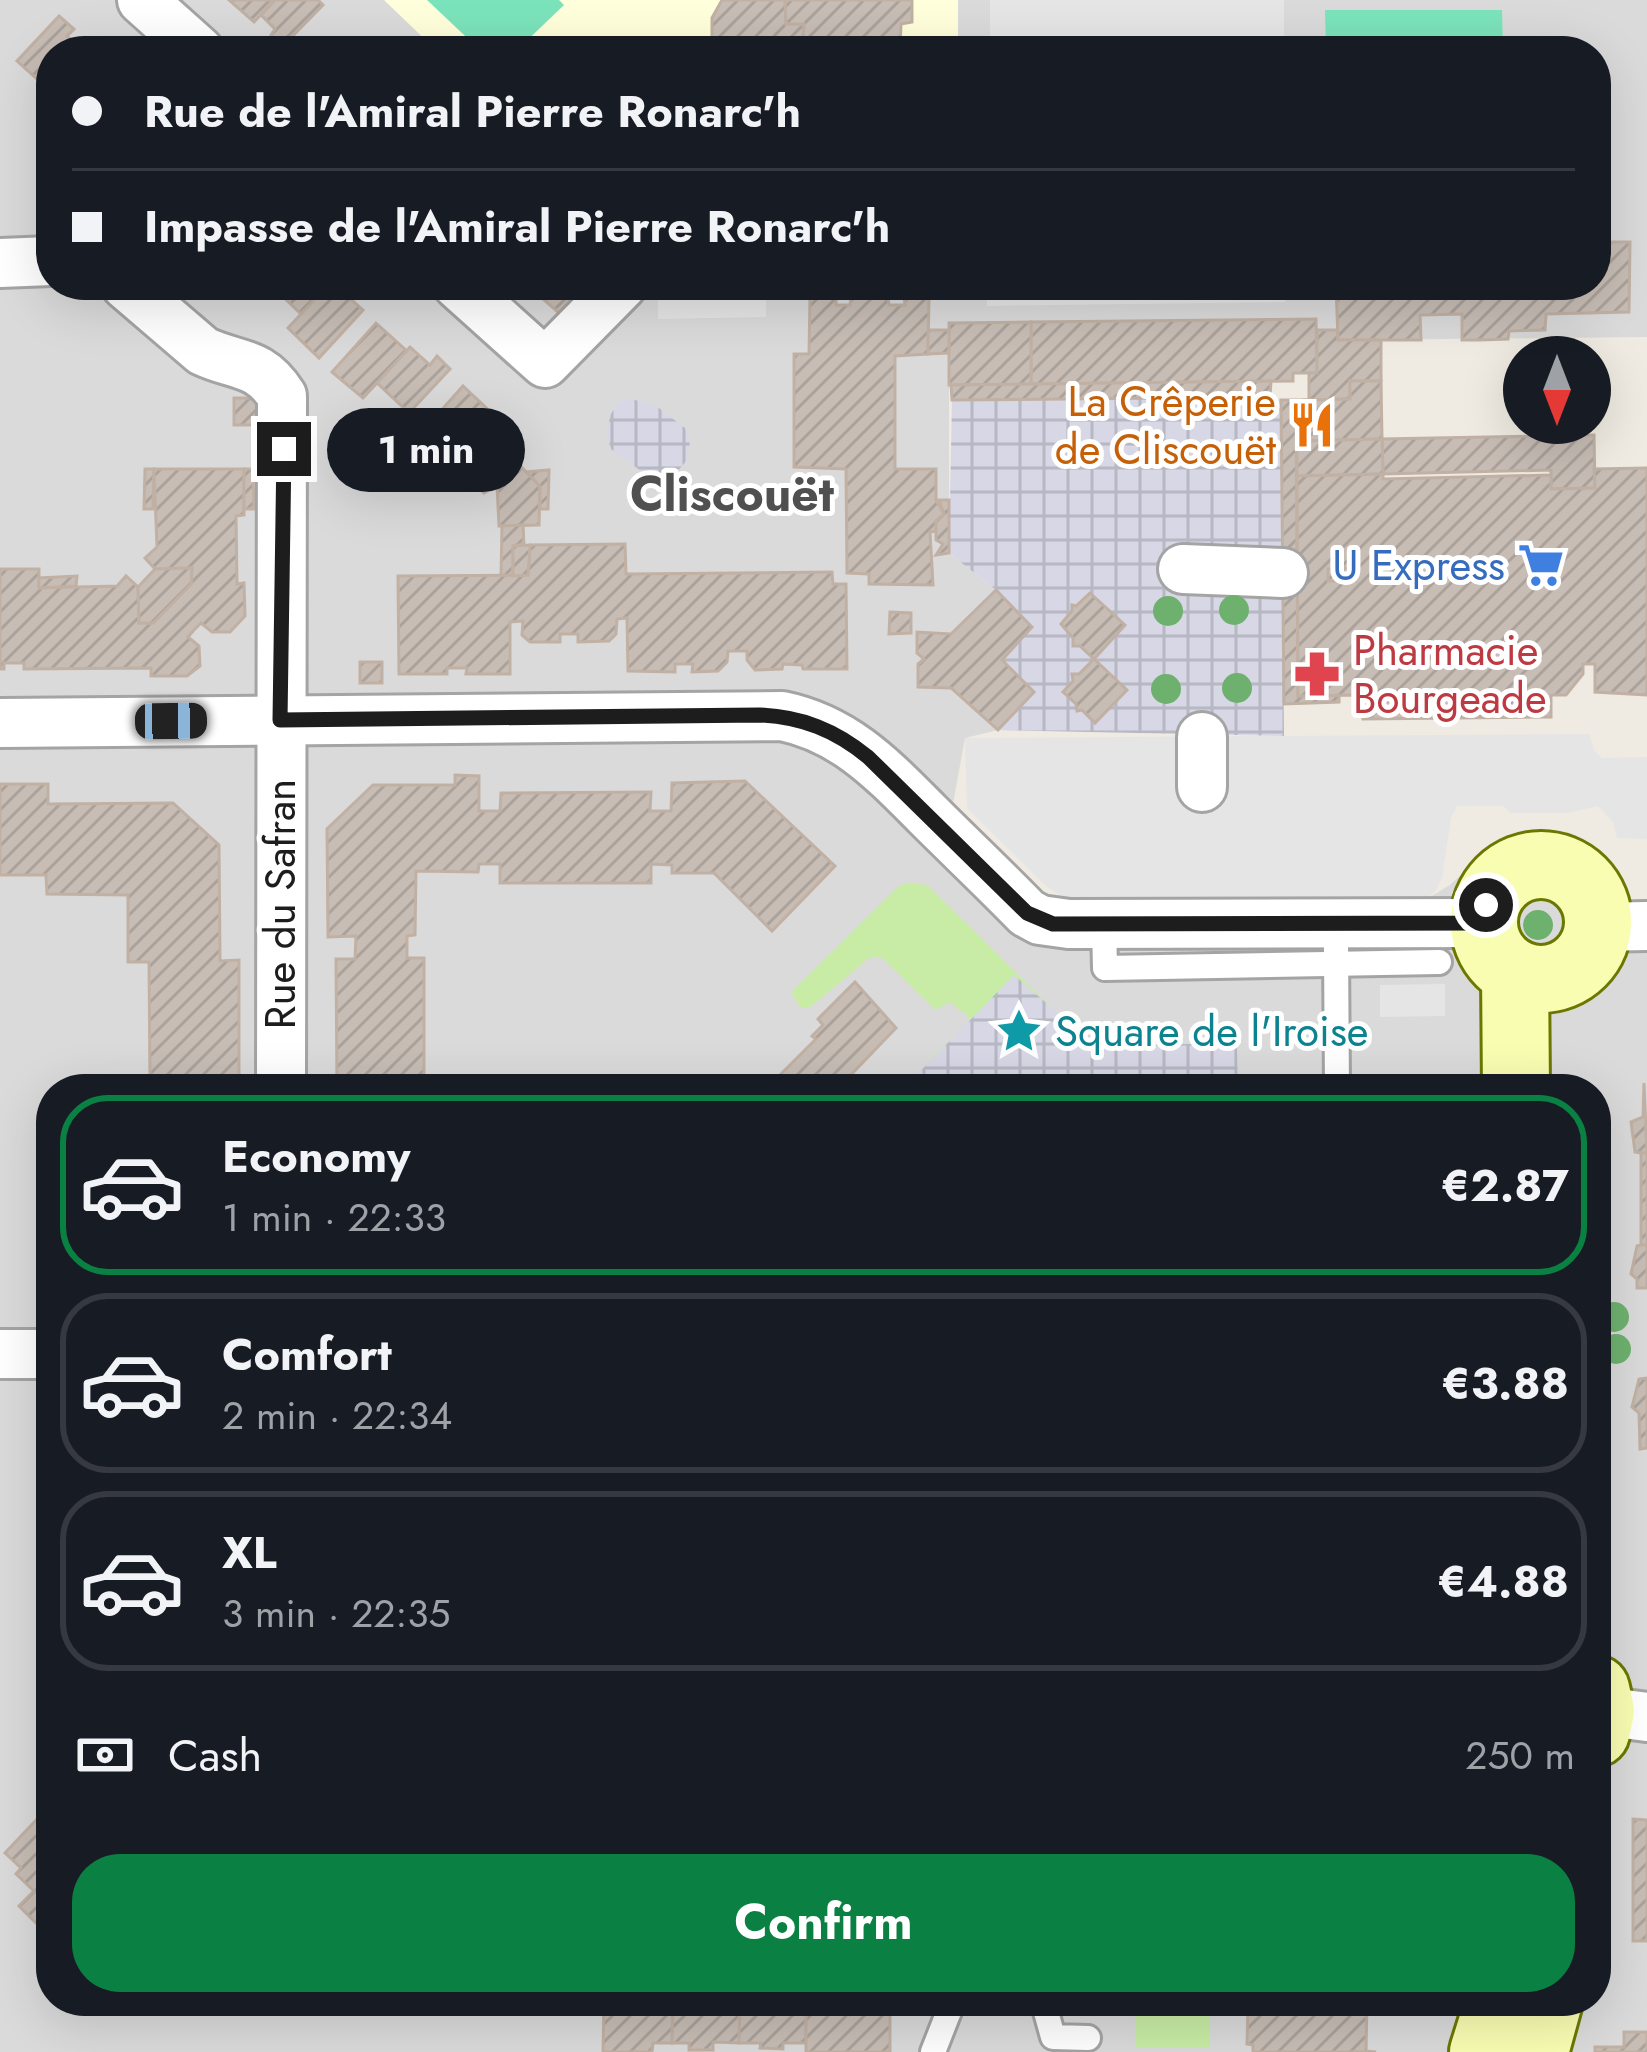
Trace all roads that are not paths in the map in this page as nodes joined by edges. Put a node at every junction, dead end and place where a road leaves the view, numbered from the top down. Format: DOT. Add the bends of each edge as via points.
graph roads {
  1 [pos="142,0"];
  2 [pos="182,36"];
  3 [pos="0,262"];
  4 [pos="36,262"];
  5 [pos="143,300"];
  6 [pos="475,300"];
  7 [pos="607,300"];
  8 [pos="1183,569"];
  9 [pos="1283,573"];
  10 [pos="280,720"];
  11 [pos="0,723"];
  12 [pos="1202,737"];
  13 [pos="1202,788"];
  14 [pos="1336,943"];
  15 [pos="1541,948"];
  16 [pos="281,1074"];
  17 [pos="1337,1074"];
  18 [pos="1519,1074"];
  19 [pos="1557,1074"];
  20 [pos="0,1354"];
  21 [pos="36,1354"];
  22 [pos="947,2016"];
  23 [pos="1047,2016"];
  24 [pos="1494,2016"];
  25 [pos="1545,2016"];
  26 [pos="1088,2038"];
  27 [pos="933,2052"];
  28 [pos="1483,2052"];
  29 [pos="1535,2052"];
  1 -- 2 [label="street"];
  3 -- 4 [label="street"];
  5 -- 10 [label="street, Rue du Safran" via="203,351 248,363 282,396"];
  6 -- 7 [label="street" via="545,363"];
  8 -- 9 [label="street"];
  10 -- 11 [label="street"];
  10 -- 14 [label="street" via="806,721 849,741 886,772 1027,913 1104,946"];
  10 -- 16 [label="street, Rue du Safran"];
  12 -- 13 [label="street"];
  14 -- 15 [label="street"];
  14 -- 17 [label="lane"];
  15 -- 18 [label="street"];
  15 -- 19 [label="street"];
  20 -- 21 [label="street"];
  22 -- 27 [label="lane"];
  23 -- 26 [label="lane" via="1053,2037"];
  24 -- 28 [label="street"];
  25 -- 29 [label="street"];
}
